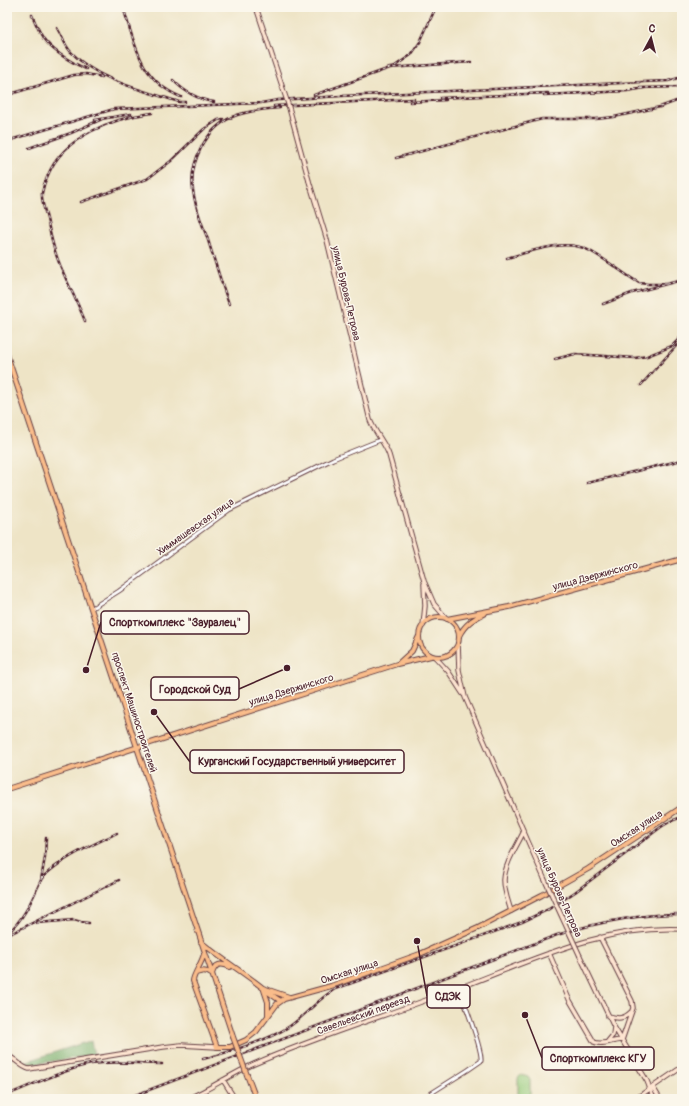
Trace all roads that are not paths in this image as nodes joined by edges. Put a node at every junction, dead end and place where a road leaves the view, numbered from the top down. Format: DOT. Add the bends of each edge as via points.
graph roads {
  1 [pos="256,7"];
  2 [pos="7,355"];
  3 [pos="380,440"];
  4 [pos="682,560"];
  5 [pos="424,581"];
  6 [pos="92,608"];
  7 [pos="489,611"];
  8 [pos="447,619"];
  9 [pos="423,626"];
  10 [pos="420,632"];
  11 [pos="459,636"];
  12 [pos="458,643"];
  13 [pos="433,656"];
  14 [pos="397,664"];
  15 [pos="465,697"];
  16 [pos="138,747"];
  17 [pos="7,789"];
  18 [pos="682,807"];
  19 [pos="524,831"];
  20 [pos="528,840"];
  21 [pos="518,844"];
  22 [pos="511,911"];
  23 [pos="682,929"];
  24 [pos="600,937"];
  25 [pos="200,941"];
  26 [pos="204,954"];
  27 [pos="549,954"];
  28 [pos="234,968"];
  29 [pos="195,973"];
  30 [pos="212,975"];
  31 [pos="263,988"];
  32 [pos="459,988"];
  33 [pos="290,997"];
  34 [pos="281,1001"];
  35 [pos="632,1011"];
  36 [pos="608,1016"];
  37 [pos="268,1017"];
  38 [pos="614,1027"];
  39 [pos="622,1040"];
  40 [pos="608,1041"];
  41 [pos="217,1047"];
  42 [pos="7,1056"];
  43 [pos="682,1067"];
  44 [pos="223,1080"];
  45 [pos="651,1088"];
  46 [pos="424,1098"];
  47 [pos="187,1099"];
  48 [pos="235,1099"];
  49 [pos="256,1099"];
  50 [pos="635,1099"];
  51 [pos="654,1099"];
  52 [pos="660,1099"];
  1 -- 3 [label="main road, улица Бурова-Петрова, bridge" via="288,104 327,240 368,410"];
  2 -- 6 [label="main road, проспект Машиностроителей"];
  3 -- 5 [label="main road, улица Бурова-Петрова" via="390,455"];
  3 -- 6 [label="street, Химмашевская улица" via="333,459 229,510"];
  4 -- 7 [label="main road, улица Дзержинского"];
  5 -- 8 [label="main road, улица Бурова-Петрова" via="434,604"];
  5 -- 9 [label="main road, улица Бурова-Петрова"];
  6 -- 16 [label="main road, проспект Машиностроителей"];
  7 -- 8 [label="main road, улица Дзержинского"];
  7 -- 11 [label="main road, улица Дзержинского" via="470,621"];
  8 -- 9 [label="main road" via="435,618"];
  8 -- 11 [label="main road" via="454,624"];
  9 -- 10 [label="main road"];
  10 -- 13 [label="main road" via="425,651"];
  10 -- 14 [label="main road, улица Дзержинского" via="412,651"];
  11 -- 12 [label="main road"];
  12 -- 13 [label="main road" via="448,655"];
  12 -- 15 [label="main road, улица Бурова-Петрова" via="459,670"];
  13 -- 14 [label="main road, улица Дзержинского"];
  13 -- 15 [label="main road, улица Бурова-Петрова" via="448,671"];
  14 -- 16 [label="main road, улица Дзержинского"];
  15 -- 19 [label="main road, улица Бурова-Петрова"];
  16 -- 17 [label="main road, улица Дзержинского"];
  16 -- 25 [label="main road, проспект Машиностроителей"];
  18 -- 22 [label="main road, Омская улица" via="588,869"];
  19 -- 20 [label="main road, улица Бурова-Петрова"];
  19 -- 21 [label="main road"];
  20 -- 21 [label="main road"];
  20 -- 36 [label="main road, улица Бурова-Петрова, bridge"];
  21 -- 22 [label="main road" via="505,876 505,888"];
  22 -- 33 [label="main road, Омская улица" via="401,961 331,986"];
  23 -- 24 [label="main road, Савельевский переезд" via="647,929"];
  24 -- 27 [label="main road, Савельевский переезд"];
  24 -- 35 [label="main road" via="632,1001"];
  25 -- 26 [label="main road, проспект Машиностроителей"];
  25 -- 28 [label="main road"];
  26 -- 29 [label="main road"];
  26 -- 30 [label="main road, проспект Машиностроителей"];
  27 -- 32 [label="main road, Савельевский переезд"];
  27 -- 40 [label="main road" via="569,1000 594,1042 599,1044"];
  28 -- 30 [label="main road" via="218,964"];
  28 -- 31 [label="main road"];
  29 -- 30 [label="main road" via="202,970"];
  29 -- 41 [label="main road" via="193,981"];
  30 -- 49 [label="main road, проспект Машиностроителей, bridge"];
  31 -- 33 [label="main road"];
  31 -- 34 [label="main road"];
  31 -- 37 [label="main road" via="268,1002"];
  32 -- 44 [label="main road, Савельевский переезд" via="290,1049"];
  32 -- 46 [label="street" via="481,1061"];
  33 -- 34 [label="main road, Омская улица"];
  34 -- 37 [label="main road, Омская улица"];
  35 -- 36 [label="main road" via="618,1019"];
  35 -- 39 [label="main road"];
  36 -- 38 [label="main road, улица Бурова-Петрова"];
  37 -- 41 [label="main road, Омская улица" via="256,1032 240,1043 230,1047"];
  38 -- 39 [label="main road, улица Бурова-Петрова"];
  38 -- 40 [label="main road" via="613,1036"];
  39 -- 40 [label="main road"];
  39 -- 45 [label="main road, улица Бурова-Петрова"];
  41 -- 42 [label="main road, Омская улица" via="163,1047 29,1069 13,1057"];
  43 -- 45 [label="main road"];
  44 -- 47 [label="main road, Савельевский переезд"];
  44 -- 48 [label="main road"];
  45 -- 50 [label="main road"];
  45 -- 51 [label="main road, улица Бурова-Петрова" via="650,1092"];
  45 -- 52 [label="main road, улица Бурова-Петрова"];
}
